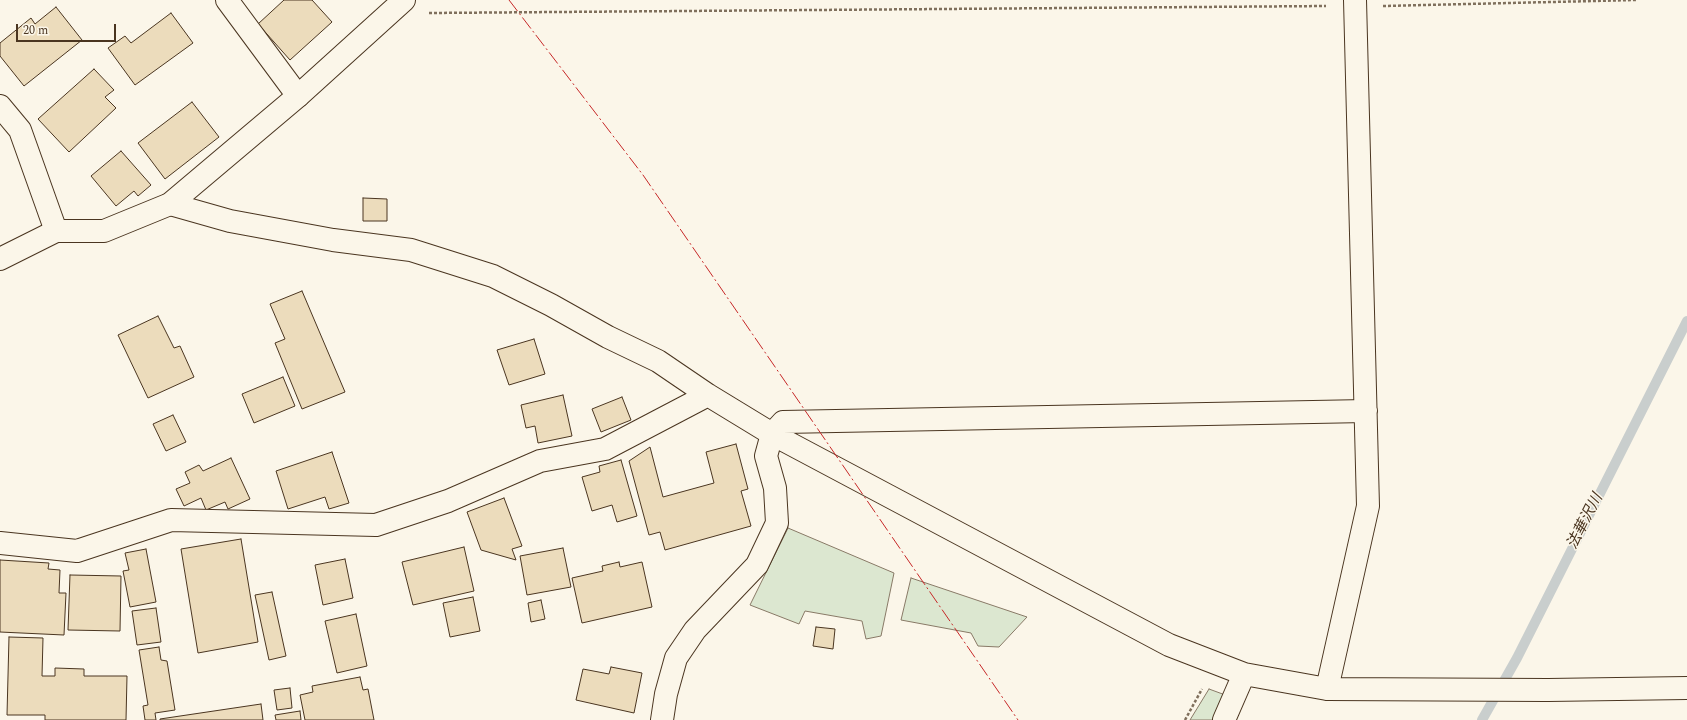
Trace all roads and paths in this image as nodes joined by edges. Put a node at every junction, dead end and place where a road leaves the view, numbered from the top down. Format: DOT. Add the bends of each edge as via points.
graph roads {
  1 [pos="227,0"];
  2 [pos="1636,0"];
  3 [pos="401,3"];
  4 [pos="1356,3"];
  5 [pos="298,96"];
  6 [pos="0,106"];
  7 [pos="170,204"];
  8 [pos="56,232"];
  9 [pos="0,259"];
  10 [pos="708,395"];
  11 [pos="1366,411"];
  12 [pos="772,434"];
  13 [pos="0,543"];
  14 [pos="1216,664"];
  15 [pos="1244,674"];
  16 [pos="1687,688"];
  17 [pos="1327,689"];
  18 [pos="662,720"];
  19 [pos="1185,720"];
  20 [pos="1224,720"];
  1 -- 5 [label="street"];
  2 -- 4 [label="path"];
  3 -- 4 [label="path" via="428,13"];
  3 -- 5 [label="street"];
  4 -- 11 [label="street"];
  5 -- 7 [label="street"];
  6 -- 8 [label="street" via="20,130"];
  7 -- 8 [label="street" via="104,231"];
  7 -- 10 [label="street" via="230,221 333,240 411,250 493,276 608,338 658,361"];
  8 -- 9 [label="street"];
  10 -- 12 [label="street"];
  10 -- 13 [label="street" via="606,449 540,461 448,501 376,525 170,520 77,551"];
  11 -- 12 [label="street" via="783,422"];
  11 -- 17 [label="street" via="1368,506"];
  12 -- 14 [label="street" via="1169,646"];
  12 -- 18 [label="street" via="766,456 775,488 777,523 757,565 695,630 676,658"];
  14 -- 15 [label="street"];
  14 -- 19 [label="path"];
  15 -- 17 [label="street"];
  15 -- 20 [label="street"];
  16 -- 17 [label="street"];
}
